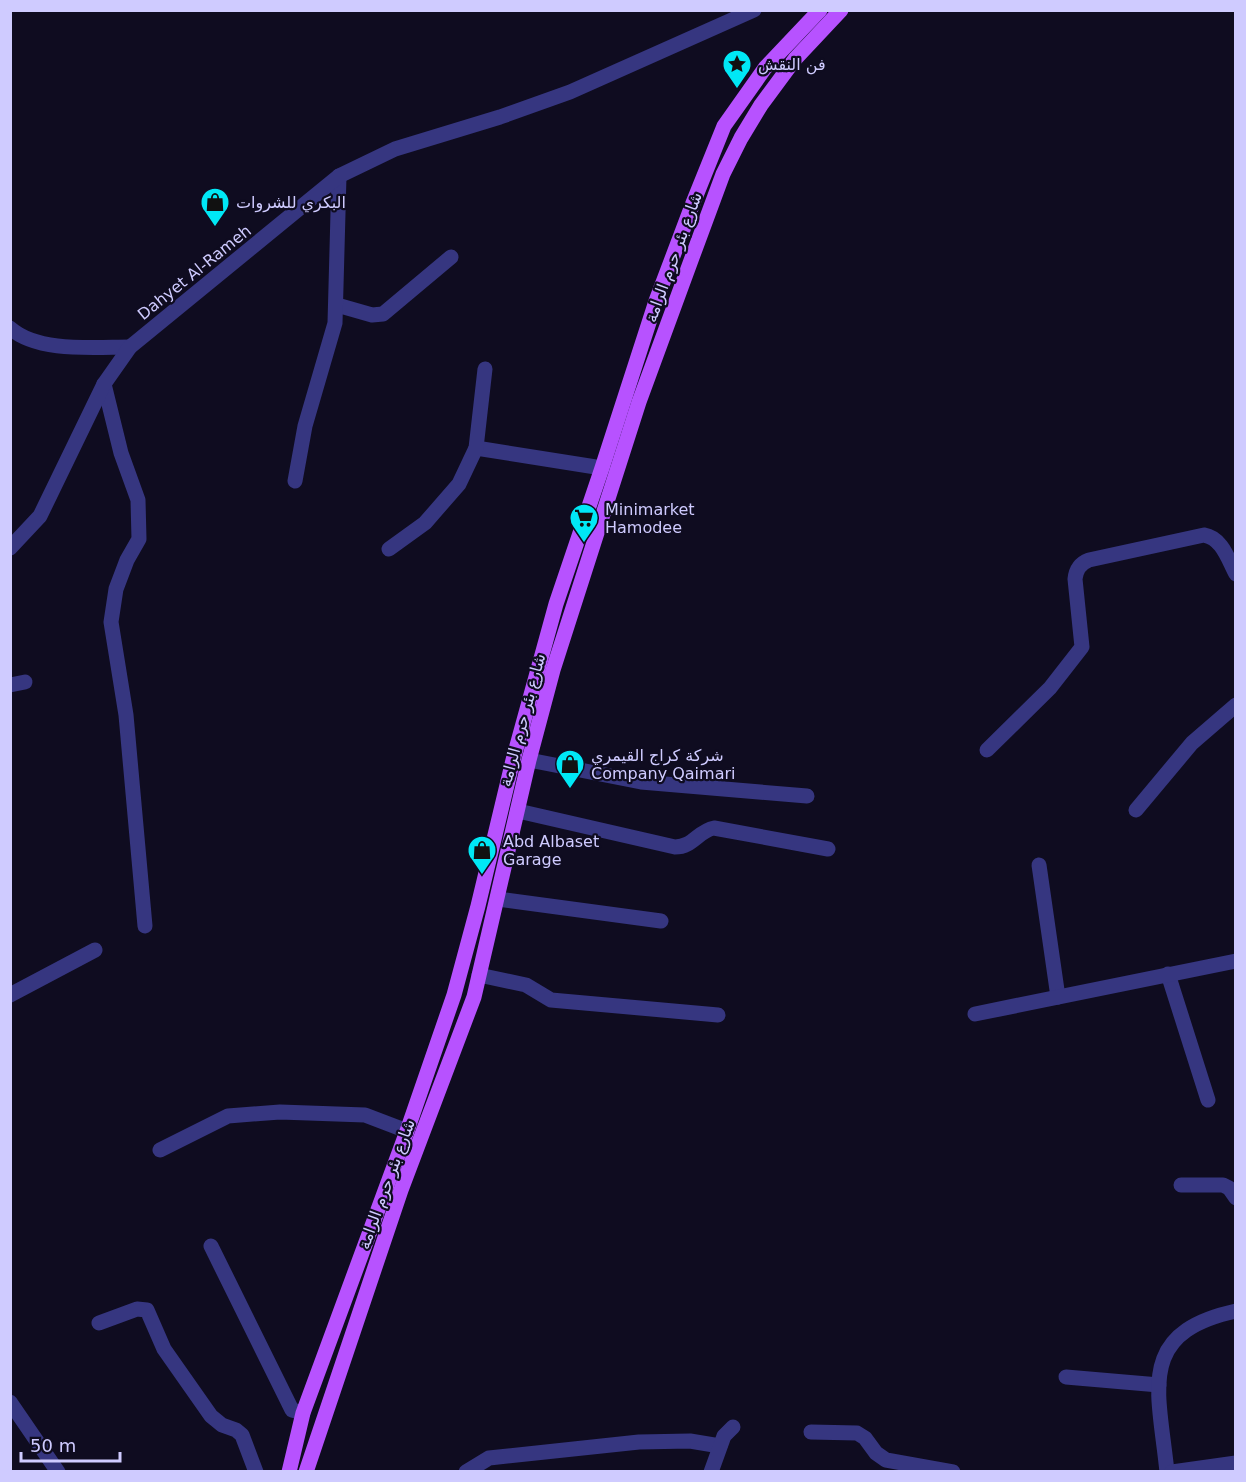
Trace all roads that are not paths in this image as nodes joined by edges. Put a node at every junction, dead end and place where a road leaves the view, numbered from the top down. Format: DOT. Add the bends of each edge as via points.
graph roads {
  1 [pos="754,10"];
  2 [pos="820,10"];
  3 [pos="838,11"];
  4 [pos="339,176"];
  5 [pos="451,257"];
  6 [pos="337,305"];
  7 [pos="10,328"];
  8 [pos="130,347"];
  9 [pos="485,369"];
  10 [pos="104,384"];
  11 [pos="476,448"];
  12 [pos="602,468"];
  13 [pos="296,481"];
  14 [pos="10,548"];
  15 [pos="389,549"];
  16 [pos="1236,573"];
  17 [pos="1236,705"];
  18 [pos="987,750"];
  19 [pos="529,760"];
  20 [pos="807,796"];
  21 [pos="1136,810"];
  22 [pos="518,811"];
  23 [pos="828,849"];
  24 [pos="1039,865"];
  25 [pos="498,899"];
  26 [pos="661,921"];
  27 [pos="145,926"];
  28 [pos="95,950"];
  29 [pos="1236,961"];
  30 [pos="1168,974"];
  31 [pos="479,975"];
  32 [pos="10,995"];
  33 [pos="1058,997"];
  34 [pos="975,1014"];
  35 [pos="718,1015"];
  36 [pos="1208,1100"];
  37 [pos="407,1131"];
  38 [pos="160,1150"];
  39 [pos="1181,1185"];
  40 [pos="1236,1198"];
  41 [pos="211,1246"];
  42 [pos="1236,1311"];
  43 [pos="99,1323"];
  44 [pos="1065,1377"];
  45 [pos="1159,1385"];
  46 [pos="10,1402"];
  47 [pos="303,1413"];
  48 [pos="733,1427"];
  49 [pos="811,1432"];
  50 [pos="720,1446"];
  51 [pos="1236,1463"];
  52 [pos="58,1472"];
  53 [pos="256,1472"];
  54 [pos="289,1472"];
  55 [pos="306,1472"];
  56 [pos="466,1472"];
  57 [pos="711,1472"];
  58 [pos="953,1472"];
  59 [pos="1169,1472"];
  1 -- 4 [label="street, Dahyet Al-Rameh" via="570,92 395,149"];
  2 -- 12 [label="main road, شارع بئر حرم الرامة" via="765,68 724,126 656,301"];
  3 -- 19 [label="main road, شارع بئر حرم الرامة" via="761,105 723,174 639,402 553,670"];
  4 -- 6 [label="street"];
  4 -- 8 [label="street, Dahyet Al-Rameh"];
  5 -- 6 [label="street" via="383,314 372,315"];
  6 -- 13 [label="street" via="305,426"];
  7 -- 8 [label="street" via="41,343"];
  8 -- 10 [label="street, Dahyet Al-Rameh"];
  9 -- 11 [label="street"];
  10 -- 14 [label="street, Dahyet Al-Rameh" via="40,516"];
  10 -- 27 [label="street" via="121,453 138,500 140,539 116,589 111,622 126,715"];
  11 -- 12 [label="street"];
  11 -- 15 [label="street" via="459,484 425,523"];
  12 -- 37 [label="main road, شارع بئر حرم الرامة" via="555,604 454,995"];
  16 -- 18 [label="street" via="1220,544 1207,535 1081,564 1075,579 1082,647 1050,688"];
  17 -- 21 [label="street" via="1192,743"];
  19 -- 20 [label="street" via="641,782"];
  19 -- 22 [label="main road, شارع بئر حرم الرامة"];
  22 -- 23 [label="street" via="675,847 687,845 714,828"];
  22 -- 25 [label="main road, شارع بئر حرم الرامة"];
  24 -- 33 [label="street"];
  25 -- 26 [label="street"];
  25 -- 31 [label="main road, شارع بئر حرم الرامة"];
  28 -- 32 [label="street"];
  29 -- 30 [label="street"];
  30 -- 33 [label="street"];
  30 -- 36 [label="street"];
  31 -- 35 [label="street" via="526,985 551,999"];
  31 -- 55 [label="main road, شارع بئر حرم الرامة"];
  33 -- 34 [label="street"];
  37 -- 38 [label="street" via="365,1115 279,1112 228,1116"];
  37 -- 47 [label="main road, شارع بئر حرم الرامة"];
  39 -- 40 [label="street" via="1223,1185"];
  41 -- 47 [label="street" via="292,1410"];
  42 -- 45 [label="street" via="1212,1316 1175,1338 1164,1355"];
  43 -- 53 [label="street" via="139,1309 147,1310 164,1349 210,1414 242,1435"];
  44 -- 45 [label="street"];
  45 -- 59 [label="street"];
  46 -- 52 [label="street"];
  47 -- 54 [label="main road, شارع بئر حرم الرامة"];
  48 -- 50 [label="street"];
  49 -- 58 [label="street" via="857,1433 886,1460"];
  50 -- 56 [label="street" via="690,1441 639,1442 489,1458"];
  50 -- 57 [label="street"];
  51 -- 59 [label="street"];
}
